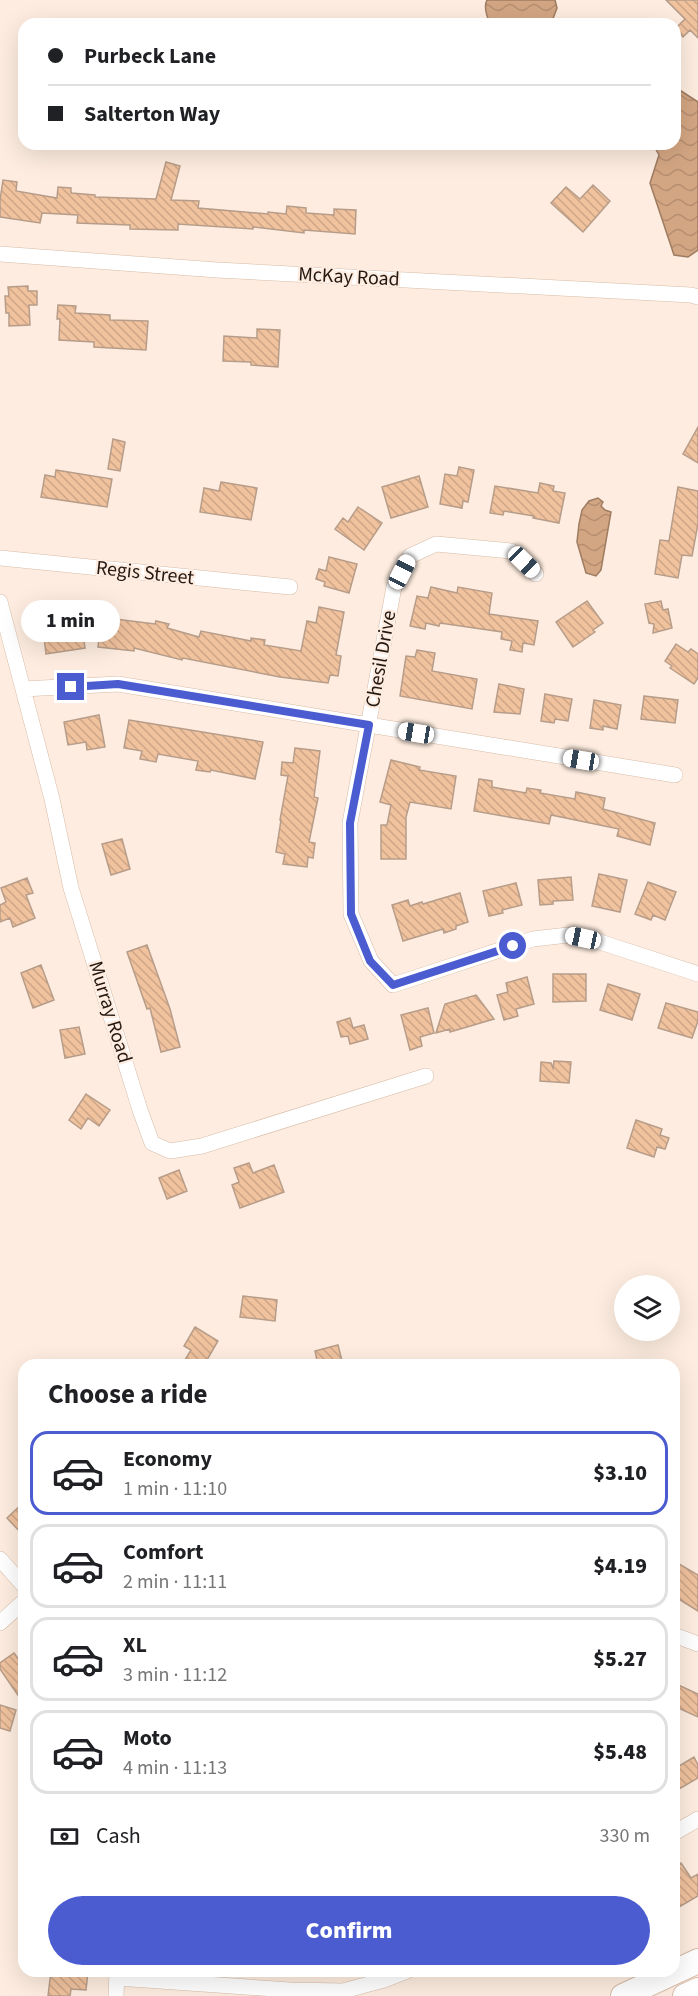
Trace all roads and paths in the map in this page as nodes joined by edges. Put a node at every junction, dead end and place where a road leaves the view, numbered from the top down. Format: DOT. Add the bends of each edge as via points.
graph roads {
  1 [pos="0,254"];
  2 [pos="698,297"];
  3 [pos="0,558"];
  4 [pos="536,574"];
  5 [pos="290,587"];
  6 [pos="0,602"];
  7 [pos="24,689"];
  8 [pos="369,725"];
  9 [pos="675,775"];
  10 [pos="698,974"];
  11 [pos="426,1076"];
  12 [pos="0,1559"];
  13 [pos="18,1579"];
  14 [pos="18,1606"];
  15 [pos="0,1623"];
  16 [pos="680,1637"];
  17 [pos="698,1644"];
  18 [pos="698,1819"];
  19 [pos="680,1830"];
  20 [pos="698,1961"];
  21 [pos="680,1970"];
  22 [pos="117,1977"];
  23 [pos="140,1977"];
  24 [pos="391,1977"];
  25 [pos="665,1977"];
  26 [pos="698,1990"];
  27 [pos="628,1995"];
  28 [pos="116,1996"];
  29 [pos="686,1996"];
  1 -- 2 [label="street, McKay Road"];
  3 -- 5 [label="street, Regis Street"];
  4 -- 8 [label="street, Chesil Drive" via="511,550 436,544 410,556 394,587"];
  6 -- 7 [label="street, Murray Road"];
  7 -- 8 [label="street" via="118,684"];
  7 -- 11 [label="street, Murray Road" via="71,888 153,1143 170,1151 202,1146"];
  8 -- 9 [label="street"];
  8 -- 10 [label="street, Chesil Drive" via="350,823 351,914 370,961 393,985 533,939 568,935"];
  12 -- 13 [label="street"];
  14 -- 15 [label="street"];
  16 -- 17 [label="street"];
  18 -- 19 [label="street"];
  20 -- 21 [label="main road"];
  22 -- 28 [label="street"];
  23 -- 24 [label="street" via="343,1991"];
  25 -- 27 [label="main road"];
  26 -- 29 [label="main road"];
}
